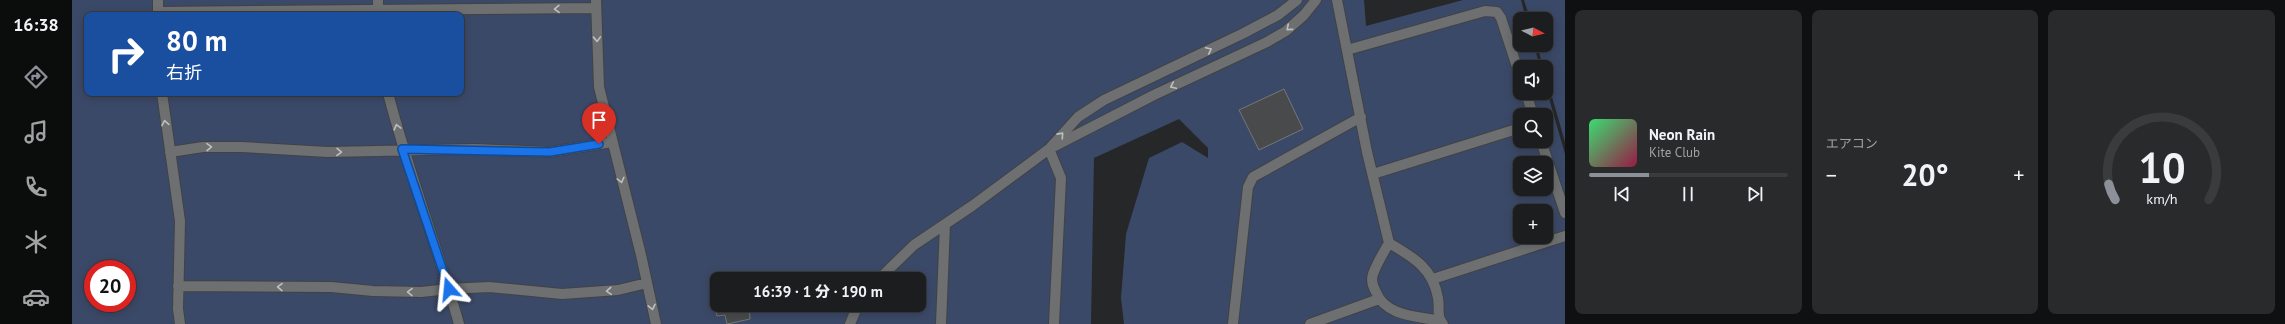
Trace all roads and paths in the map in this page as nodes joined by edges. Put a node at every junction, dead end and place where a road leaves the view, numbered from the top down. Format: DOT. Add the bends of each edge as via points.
graph roads {
  1 [pos="158,0"];
  2 [pos="378,0"];
  3 [pos="1297,0"];
  4 [pos="1316,0"];
  5 [pos="1337,0"];
  6 [pos="596,4"];
  7 [pos="158,12"];
  8 [pos="378,12"];
  9 [pos="402,12"];
  10 [pos="1347,50"];
  11 [pos="1515,60"];
  12 [pos="162,96"];
  13 [pos="389,96"];
  14 [pos="1360,117"];
  15 [pos="1513,130"];
  16 [pos="612,142"];
  17 [pos="1543,148"];
  18 [pos="402,149"];
  19 [pos="1049,149"];
  20 [pos="170,152"];
  21 [pos="1373,174"];
  22 [pos="1565,213"];
  23 [pos="945,224"];
  24 [pos="1565,236"];
  25 [pos="1389,243"];
  26 [pos="886,272"];
  27 [pos="1433,279"];
  28 [pos="647,283"];
  29 [pos="178,286"];
  30 [pos="449,289"];
  31 [pos="1378,299"];
  32 [pos="855,312"];
  33 [pos="1442,323"];
  34 [pos="180,324"];
  35 [pos="459,324"];
  36 [pos="656,324"];
  37 [pos="850,324"];
  38 [pos="941,324"];
  39 [pos="1054,324"];
  40 [pos="1233,324"];
  41 [pos="1310,324"];
  1 -- 7 [label="lane"];
  2 -- 8 [label="lane"];
  19 -- 3 [label="lane, one-way" via="1078,117 1104,100 1244,33 1278,15"];
  4 -- 19 [label="lane, one-way" via="1286,31 1267,42 1154,95"];
  5 -- 10 [label="lane"];
  6 -- 9 [label="lane, one-way"];
  6 -- 16 [label="lane, one-way" via="599,87"];
  10 -- 11 [label="lane" via="1485,11 1497,12 1501,18"];
  10 -- 14 [label="lane"];
  20 -- 12 [label="lane, one-way"];
  18 -- 13 [label="lane, one-way"];
  14 -- 21 [label="lane"];
  14 -- 40 [label="lane" via="1253,177 1248,187"];
  15 -- 21 [label="lane"];
  16 -- 18 [label="lane" via="550,152"];
  16 -- 28 [label="lane, one-way"];
  17 -- 22 [label="lane"];
  20 -- 18 [label="lane, one-way" via="203,147 344,152"];
  18 -- 30 [label="lane"];
  19 -- 23 [label="lane"];
  19 -- 39 [label="lane" via="1061,178"];
  20 -- 29 [label="lane" via="180,221"];
  21 -- 25 [label="lane"];
  23 -- 26 [label="lane" via="914,245"];
  23 -- 38 [label="lane"];
  24 -- 27 [label="lane"];
  25 -- 27 [label="lane" via="1422,264"];
  25 -- 31 [label="lane" via="1372,275"];
  27 -- 33 [label="lane"];
  28 -- 30 [label="lane, one-way" via="618,290 562,294 514,288"];
  28 -- 36 [label="lane, one-way"];
  30 -- 29 [label="lane, one-way" via="420,292 331,287"];
  29 -- 34 [label="lane"];
  30 -- 35 [label="lane"];
  31 -- 33 [label="lane" via="1385,307 1397,312"];
  31 -- 41 [label="lane"];
  32 -- 37 [label="lane"];
}
